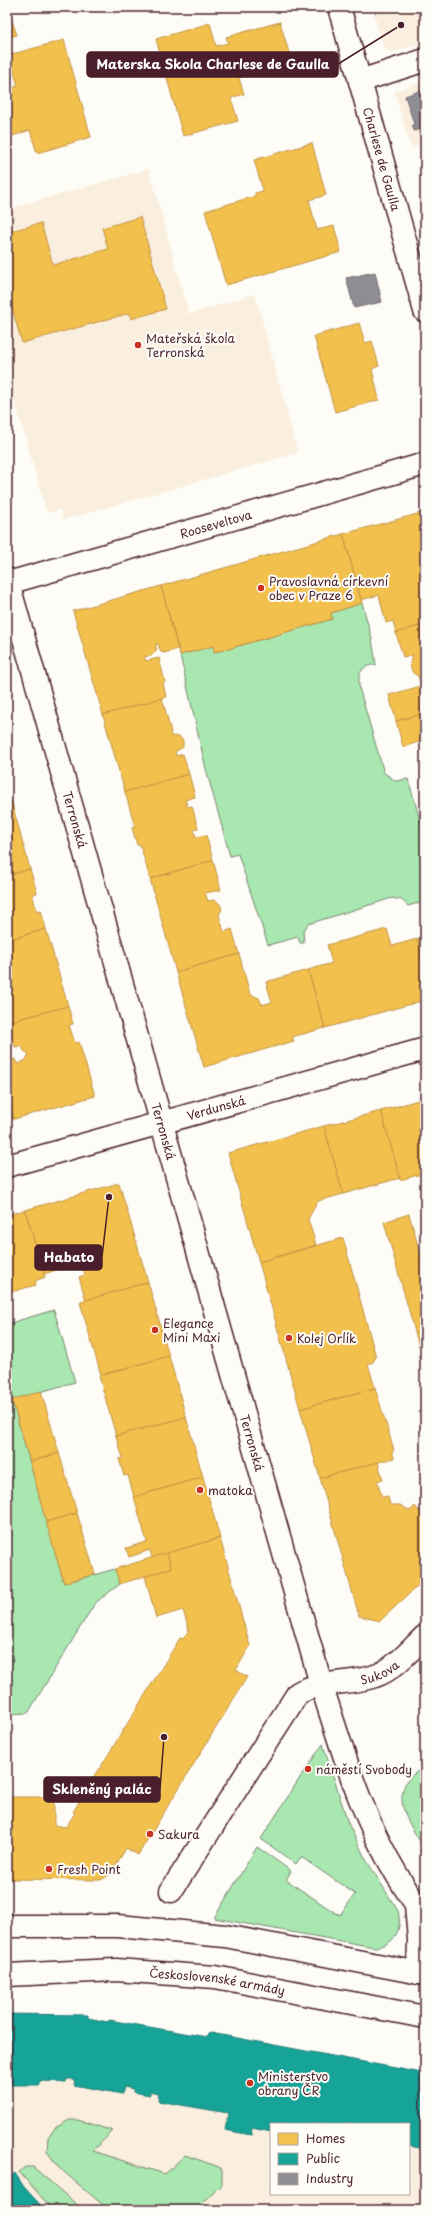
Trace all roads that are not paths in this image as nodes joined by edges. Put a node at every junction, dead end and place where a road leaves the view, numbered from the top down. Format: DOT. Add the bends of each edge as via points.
graph roads {
  1 [pos="340,7"];
  2 [pos="425,60"];
  3 [pos="360,81"];
  4 [pos="425,311"];
  5 [pos="425,464"];
  6 [pos="7,582"];
  7 [pos="425,1049"];
  8 [pos="161,1122"];
  9 [pos="7,1166"];
  10 [pos="425,1636"];
  11 [pos="322,1684"];
  12 [pos="171,1891"];
  13 [pos="420,1910"];
  14 [pos="7,1926"];
  15 [pos="7,1975"];
  16 [pos="423,1977"];
  17 [pos="425,2017"];
  1 -- 3 [label="street, Charlese de Gaulla"];
  2 -- 3 [label="street"];
  3 -- 4 [label="street, Charlese de Gaulla"];
  5 -- 6 [label="street, Rooseveltova"];
  6 -- 8 [label="street, Terronská"];
  7 -- 8 [label="street, Verdunská" via="206,1112"];
  8 -- 9 [label="street, Verdunská"];
  8 -- 11 [label="street, Terronská"];
  10 -- 11 [label="street, Sukova" via="377,1676"];
  11 -- 12 [label="street" via="298,1693 289,1705"];
  11 -- 13 [label="street" via="364,1815 383,1852"];
  13 -- 16 [label="street" via="419,1939"];
  14 -- 16 [label="street" via="118,1926 225,1936"];
  15 -- 17 [label="street, Československé armády" via="116,1970 215,1977"];
}
